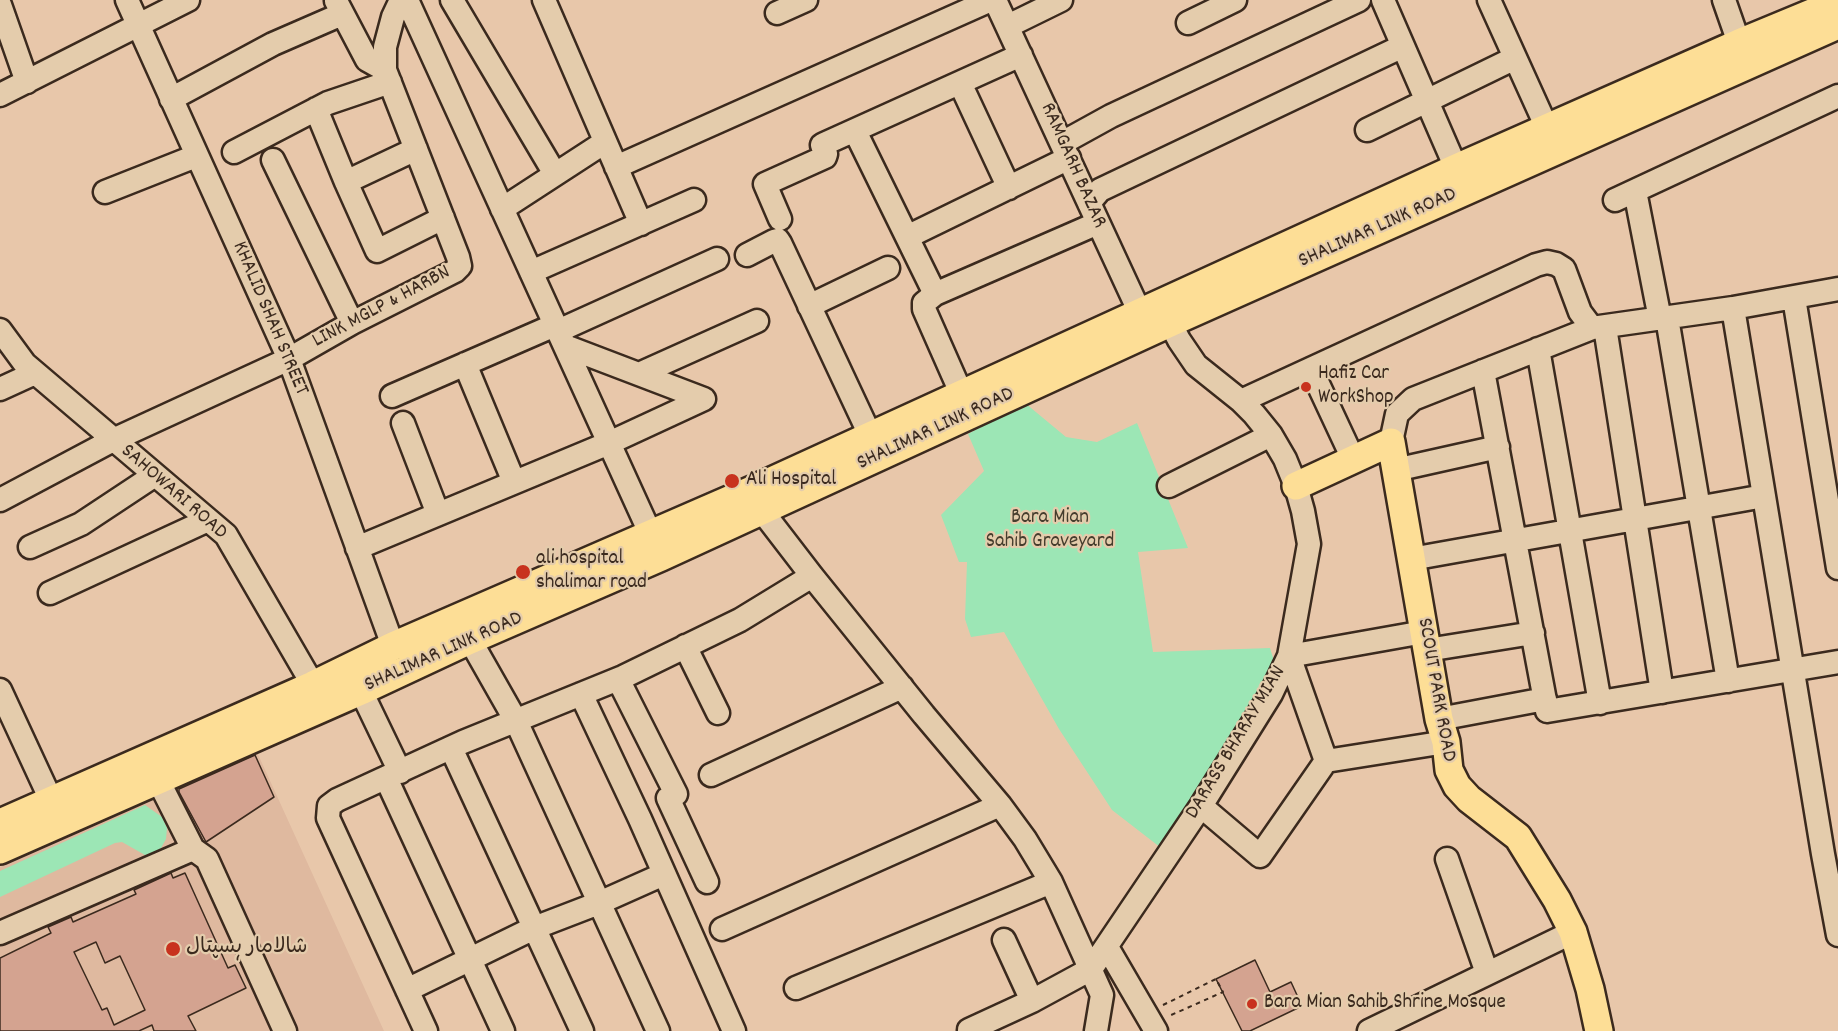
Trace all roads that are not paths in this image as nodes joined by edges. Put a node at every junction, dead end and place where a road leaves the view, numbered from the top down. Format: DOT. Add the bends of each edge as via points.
graph roads {
  1 [pos="127,0"];
  2 [pos="188,0"];
  3 [pos="401,0"];
  4 [pos="407,0"];
  5 [pos="452,0"];
  6 [pos="544,0"];
  7 [pos="804,0"];
  8 [pos="990,0"];
  9 [pos="995,0"];
  10 [pos="1061,0"];
  11 [pos="1235,0"];
  12 [pos="1359,0"];
  13 [pos="1383,0"];
  14 [pos="1489,0"];
  15 [pos="1724,0"];
  16 [pos="1838,2"];
  17 [pos="0,5"];
  18 [pos="339,7"];
  19 [pos="777,13"];
  20 [pos="1188,23"];
  21 [pos="1838,25"];
  22 [pos="138,26"];
  23 [pos="1008,26"];
  24 [pos="1739,43"];
  25 [pos="1403,46"];
  26 [pos="1022,55"];
  27 [pos="1515,58"];
  28 [pos="388,76"];
  29 [pos="27,82"];
  30 [pos="960,83"];
  31 [pos="0,95"];
  32 [pos="1838,96"];
  33 [pos="171,99"];
  34 [pos="1427,101"];
  35 [pos="315,109"];
  36 [pos="1547,128"];
  37 [pos="855,130"];
  38 [pos="1367,130"];
  39 [pos="605,142"];
  40 [pos="416,149"];
  41 [pos="1066,150"];
  42 [pos="234,152"];
  43 [pos="196,156"];
  44 [pos="273,160"];
  45 [pos="616,166"];
  46 [pos="1456,168"];
  47 [pos="555,174"];
  48 [pos="346,182"];
  49 [pos="1009,188"];
  50 [pos="105,192"];
  51 [pos="694,200"];
  52 [pos="502,209"];
  53 [pos="1093,213"];
  54 [pos="443,218"];
  55 [pos="780,219"];
  56 [pos="640,224"];
  57 [pos="907,237"];
  58 [pos="747,255"];
  59 [pos="717,260"];
  60 [pos="888,268"];
  61 [pos="531,272"];
  62 [pos="1838,290"];
  63 [pos="935,294"];
  64 [pos="1794,298"];
  65 [pos="808,306"];
  66 [pos="1733,308"];
  67 [pos="1155,318"];
  68 [pos="1664,318"];
  69 [pos="757,321"];
  70 [pos="352,323"];
  71 [pos="1598,328"];
  72 [pos="0,330"];
  73 [pos="559,334"];
  74 [pos="1538,349"];
  75 [pos="289,358"];
  76 [pos="465,364"];
  77 [pos="1311,369"];
  78 [pos="1484,371"];
  79 [pos="35,373"];
  80 [pos="639,374"];
  81 [pos="0,389"];
  82 [pos="963,394"];
  83 [pos="392,396"];
  84 [pos="1241,401"];
  85 [pos="403,423"];
  86 [pos="870,435"];
  87 [pos="1271,435"];
  88 [pos="113,440"];
  89 [pos="609,442"];
  90 [pos="1391,442"];
  91 [pos="1498,447"];
  92 [pos="1354,461"];
  93 [pos="1395,470"];
  94 [pos="1830,470"];
  95 [pos="154,475"];
  96 [pos="514,482"];
  97 [pos="1169,486"];
  98 [pos="1296,486"];
  99 [pos="1764,496"];
  100 [pos="0,500"];
  101 [pos="757,500"];
  102 [pos="1699,508"];
  103 [pos="438,514"];
  104 [pos="1635,519"];
  105 [pos="208,520"];
  106 [pos="1570,531"];
  107 [pos="651,535"];
  108 [pos="1515,540"];
  109 [pos="30,547"];
  110 [pos="357,548"];
  111 [pos="1411,559"];
  112 [pos="1838,568"];
  113 [pos="812,576"];
  114 [pos="50,593"];
  115 [pos="1533,633"];
  116 [pos="470,640"];
  117 [pos="1426,641"];
  118 [pos="393,646"];
  119 [pos="685,646"];
  120 [pos="1289,656"];
  121 [pos="1838,662"];
  122 [pos="1792,670"];
  123 [pos="618,679"];
  124 [pos="1728,681"];
  125 [pos="313,685"];
  126 [pos="902,687"];
  127 [pos="0,690"];
  128 [pos="361,691"];
  129 [pos="1662,692"];
  130 [pos="581,694"];
  131 [pos="1545,699"];
  132 [pos="1600,703"];
  133 [pos="718,713"];
  134 [pos="516,721"];
  135 [pos="1442,730"];
  136 [pos="451,748"];
  137 [pos="1326,761"];
  138 [pos="171,766"];
  139 [pos="393,775"];
  140 [pos="711,775"];
  141 [pos="51,800"];
  142 [pos="1000,805"];
  143 [pos="1201,806"];
  144 [pos="0,824"];
  145 [pos="193,849"];
  146 [pos="0,850"];
  147 [pos="1830,853"];
  148 [pos="1447,859"];
  149 [pos="664,874"];
  150 [pos="707,882"];
  151 [pos="1051,882"];
  152 [pos="600,903"];
  153 [pos="534,928"];
  154 [pos="722,929"];
  155 [pos="1573,932"];
  156 [pos="0,933"];
  157 [pos="1838,935"];
  158 [pos="1004,940"];
  159 [pos="1099,957"];
  160 [pos="470,959"];
  161 [pos="1487,973"];
  162 [pos="796,988"];
  163 [pos="407,990"];
  164 [pos="1032,1001"];
  165 [pos="1152,1022"];
  166 [pos="1409,1022"];
  167 [pos="967,1030"];
  168 [pos="285,1031"];
  169 [pos="426,1031"];
  170 [pos="503,1031"];
  171 [pos="582,1031"];
  172 [pos="658,1031"];
  173 [pos="734,1031"];
  174 [pos="1096,1031"];
  175 [pos="1369,1031"];
  176 [pos="1599,1031"];
  1 -- 22 [label="street, KHALID SHAH STREET"];
  2 -- 22 [label="street"];
  3 -- 28 [label="street, LINK MGLP & HARBN" via="385,47"];
  4 -- 52 [label="street"];
  5 -- 47 [label="street"];
  6 -- 39 [label="street"];
  7 -- 19 [label="street"];
  8 -- 45 [label="street"];
  9 -- 23 [label="street, RAMGARH BAZAR"];
  10 -- 23 [label="street"];
  11 -- 20 [label="street"];
  12 -- 41 [label="street" via="1111,116"];
  13 -- 25 [label="street"];
  14 -- 27 [label="street"];
  15 -- 24 [label="street"];
  16 -- 24 [label="main road, SHALIMAR LINK ROAD"];
  17 -- 29 [label="street"];
  18 -- 28 [label="street" via="367,60"];
  18 -- 33 [label="street"];
  21 -- 67 [label="main road, SHALIMAR LINK ROAD"];
  22 -- 29 [label="street"];
  22 -- 33 [label="street, KHALID SHAH STREET"];
  23 -- 26 [label="street, RAMGARH BAZAR"];
  24 -- 36 [label="main road, SHALIMAR LINK ROAD"];
  25 -- 34 [label="street"];
  25 -- 53 [label="street" via="1100,190"];
  26 -- 30 [label="street"];
  26 -- 41 [label="street, RAMGARH BAZAR"];
  27 -- 34 [label="street"];
  27 -- 36 [label="street"];
  28 -- 35 [label="street"];
  28 -- 40 [label="street, LINK MGLP & HARBN"];
  29 -- 31 [label="street"];
  30 -- 37 [label="street"];
  30 -- 49 [label="street"];
  32 -- 68 [label="street" via="1625,196"];
  33 -- 43 [label="street, KHALID SHAH STREET"];
  34 -- 38 [label="street"];
  34 -- 46 [label="street"];
  35 -- 42 [label="street"];
  35 -- 48 [label="street"];
  36 -- 46 [label="main road, SHALIMAR LINK ROAD"];
  37 -- 55 [label="street" via="822,145 825,157 765,184"];
  37 -- 57 [label="street"];
  39 -- 45 [label="street"];
  39 -- 47 [label="street"];
  40 -- 48 [label="street"];
  40 -- 54 [label="street, LINK MGLP & HARBN"];
  41 -- 49 [label="street"];
  41 -- 53 [label="street, RAMGARH BAZAR"];
  43 -- 50 [label="street"];
  43 -- 75 [label="street, KHALID SHAH STREET"];
  44 -- 70 [label="street"];
  45 -- 56 [label="street"];
  46 -- 67 [label="main road, SHALIMAR LINK ROAD"];
  47 -- 52 [label="street"];
  48 -- 54 [label="street" via="377,251"];
  49 -- 57 [label="street"];
  51 -- 56 [label="street"];
  52 -- 61 [label="street"];
  53 -- 63 [label="street"];
  53 -- 67 [label="street, RAMGARH BAZAR"];
  54 -- 70 [label="street, LINK MGLP & HARBN" via="460,266"];
  56 -- 61 [label="street"];
  57 -- 63 [label="street"];
  58 -- 65 [label="street" via="778,240"];
  59 -- 73 [label="street"];
  60 -- 65 [label="street"];
  61 -- 73 [label="street"];
  62 -- 64 [label="street"];
  63 -- 82 [label="street" via="923,305"];
  64 -- 66 [label="street"];
  64 -- 94 [label="street"];
  65 -- 86 [label="street"];
  66 -- 68 [label="street"];
  66 -- 99 [label="street"];
  67 -- 82 [label="main road, SHALIMAR LINK ROAD"];
  67 -- 84 [label="street, DARASS BHARAY MIAN" via="1179,340 1196,365"];
  67 -- 101 [label="main road, SHALIMAR LINK ROAD"];
  68 -- 71 [label="street"];
  68 -- 102 [label="street"];
  69 -- 80 [label="street"];
  70 -- 75 [label="street, LINK MGLP & HARBN"];
  71 -- 74 [label="street"];
  71 -- 77 [label="street" via="1580,312 1564,269 1547,262"];
  71 -- 104 [label="street"];
  72 -- 79 [label="street, SAHOWARI ROAD"];
  73 -- 76 [label="street"];
  73 -- 80 [label="street"];
  73 -- 89 [label="street"];
  74 -- 78 [label="street"];
  74 -- 106 [label="street"];
  75 -- 88 [label="street, LINK MGLP & HARBN"];
  75 -- 110 [label="street, KHALID SHAH STREET"];
  76 -- 83 [label="street"];
  76 -- 96 [label="street"];
  77 -- 84 [label="street"];
  77 -- 92 [label="street"];
  78 -- 90 [label="street" via="1413,399 1396,414"];
  78 -- 91 [label="street"];
  79 -- 81 [label="street"];
  79 -- 88 [label="street, SAHOWARI ROAD"];
  80 -- 89 [label="street" via="704,399"];
  82 -- 86 [label="main road, SHALIMAR LINK ROAD"];
  84 -- 87 [label="street, DARASS BHARAY MIAN"];
  85 -- 103 [label="street"];
  86 -- 101 [label="main road, SHALIMAR LINK ROAD"];
  87 -- 97 [label="street"];
  87 -- 98 [label="street, DARASS BHARAY MIAN"];
  88 -- 95 [label="street, SAHOWARI ROAD"];
  88 -- 100 [label="street, LINK MGLP & HARBN"];
  89 -- 96 [label="street"];
  89 -- 107 [label="street"];
  90 -- 92 [label="main road"];
  90 -- 93 [label="main road, SCOUT PARK ROAD"];
  91 -- 93 [label="street"];
  91 -- 108 [label="street"];
  92 -- 98 [label="main road"];
  93 -- 111 [label="main road, SCOUT PARK ROAD"];
  94 -- 112 [label="street"];
  95 -- 105 [label="street, SAHOWARI ROAD"];
  95 -- 109 [label="street" via="81,524"];
  96 -- 103 [label="street"];
  98 -- 120 [label="street, DARASS BHARAY MIAN" via="1309,544"];
  99 -- 102 [label="street"];
  99 -- 122 [label="street"];
  101 -- 107 [label="main road, SHALIMAR LINK ROAD"];
  101 -- 113 [label="street"];
  101 -- 116 [label="main road, SHALIMAR LINK ROAD" via="661,557"];
  102 -- 104 [label="street"];
  102 -- 124 [label="street"];
  103 -- 110 [label="street"];
  104 -- 106 [label="street"];
  104 -- 129 [label="street"];
  105 -- 114 [label="street"];
  105 -- 125 [label="street, SAHOWARI ROAD" via="226,535"];
  106 -- 108 [label="street"];
  106 -- 132 [label="street"];
  107 -- 118 [label="main road, SHALIMAR LINK ROAD"];
  108 -- 111 [label="street"];
  108 -- 115 [label="street"];
  110 -- 118 [label="street, KHALID SHAH STREET"];
  111 -- 117 [label="main road, SCOUT PARK ROAD"];
  113 -- 119 [label="street" via="740,620"];
  113 -- 126 [label="street"];
  115 -- 117 [label="street"];
  115 -- 131 [label="street"];
  116 -- 128 [label="main road, SHALIMAR LINK ROAD"];
  116 -- 134 [label="street"];
  117 -- 120 [label="street"];
  117 -- 135 [label="main road, SCOUT PARK ROAD"];
  118 -- 125 [label="main road, SHALIMAR LINK ROAD"];
  119 -- 123 [label="street"];
  119 -- 133 [label="street"];
  120 -- 137 [label="street"];
  120 -- 143 [label="street, DARASS BHARAY MIAN" via="1271,694"];
  121 -- 122 [label="street"];
  122 -- 124 [label="street"];
  122 -- 147 [label="street"];
  123 -- 130 [label="street"];
  123 -- 150 [label="street" via="676,794 668,798"];
  124 -- 129 [label="street"];
  125 -- 138 [label="main road, SHALIMAR LINK ROAD"];
  126 -- 140 [label="street"];
  126 -- 142 [label="street"];
  127 -- 141 [label="street"];
  128 -- 138 [label="main road, SHALIMAR LINK ROAD"];
  128 -- 139 [label="street"];
  129 -- 132 [label="street"];
  130 -- 134 [label="street"];
  130 -- 149 [label="street"];
  131 -- 132 [label="street" via="1547,711"];
  131 -- 135 [label="street"];
  134 -- 136 [label="street"];
  134 -- 152 [label="street"];
  135 -- 137 [label="street"];
  135 -- 155 [label="main road, SCOUT PARK ROAD" via="1449,770 1457,786 1518,837"];
  136 -- 139 [label="street"];
  136 -- 153 [label="street"];
  137 -- 143 [label="street" via="1260,856"];
  138 -- 141 [label="main road, SHALIMAR LINK ROAD"];
  138 -- 145 [label="street"];
  138 -- 146 [label="main road, SHALIMAR LINK ROAD"];
  139 -- 160 [label="street"];
  139 -- 163 [label="street" via="337,800 329,806 328,818"];
  141 -- 144 [label="main road, SHALIMAR LINK ROAD"];
  142 -- 151 [label="street"];
  142 -- 154 [label="street"];
  143 -- 159 [label="street, DARASS BHARAY MIAN"];
  145 -- 156 [label="street"];
  145 -- 168 [label="street" via="207,859"];
  147 -- 157 [label="street"];
  148 -- 161 [label="street"];
  149 -- 152 [label="street"];
  149 -- 173 [label="street"];
  151 -- 159 [label="street"];
  151 -- 162 [label="street"];
  152 -- 153 [label="street"];
  152 -- 172 [label="street"];
  153 -- 160 [label="street"];
  153 -- 171 [label="street"];
  155 -- 161 [label="street"];
  155 -- 176 [label="main road, SCOUT PARK ROAD"];
  158 -- 164 [label="street"];
  159 -- 164 [label="street"];
  159 -- 165 [label="street"];
  159 -- 174 [label="street" via="1102,995"];
  160 -- 163 [label="street"];
  160 -- 170 [label="street"];
  161 -- 166 [label="street"];
  163 -- 169 [label="street"];
  164 -- 167 [label="street"];
  166 -- 175 [label="street"];
}
